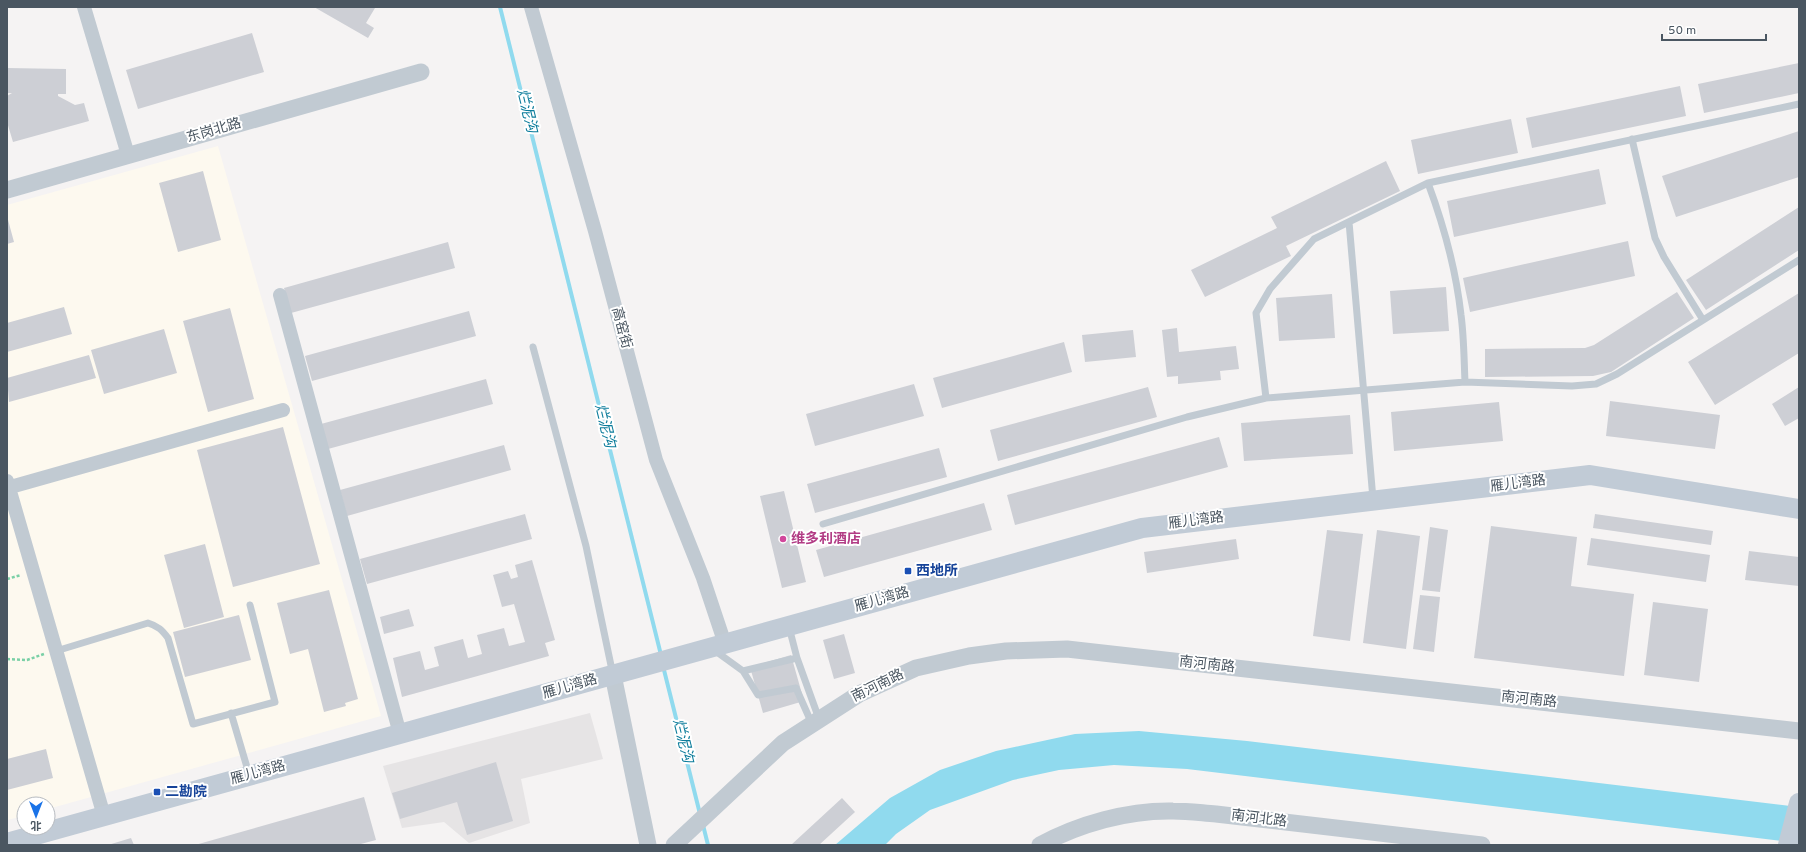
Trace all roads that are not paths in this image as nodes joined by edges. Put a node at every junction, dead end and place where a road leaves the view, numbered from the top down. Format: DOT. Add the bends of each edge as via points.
graph roads {
  1 [pos="84,7"];
  2 [pos="531,7"];
  3 [pos="421,72"];
  4 [pos="1799,104"];
  5 [pos="1632,139"];
  6 [pos="128,155"];
  7 [pos="1428,183"];
  8 [pos="7,190"];
  9 [pos="1349,222"];
  10 [pos="1799,260"];
  11 [pos="280,296"];
  12 [pos="1702,320"];
  13 [pos="533,347"];
  14 [pos="1465,382"];
  15 [pos="1363,391"];
  16 [pos="1266,398"];
  17 [pos="283,410"];
  18 [pos="8,486"];
  19 [pos="1373,501"];
  20 [pos="1799,509"];
  21 [pos="822,524"];
  22 [pos="250,605"];
  23 [pos="789,626"];
  24 [pos="718,646"];
  25 [pos="56,651"];
  26 [pos="797,658"];
  27 [pos="743,671"];
  28 [pos="619,673"];
  29 [pos="231,713"];
  30 [pos="816,722"];
  31 [pos="1799,730"];
  32 [pos="400,734"];
  33 [pos="249,776"];
  34 [pos="1799,803"];
  35 [pos="104,816"];
  36 [pos="7,843"];
  37 [pos="648,845"];
  38 [pos="674,845"];
  39 [pos="1040,845"];
  40 [pos="1482,845"];
  41 [pos="1788,845"];
  1 -- 6 [label="street"];
  2 -- 24 [label="street, 高窑街" via="595,231 656,460 700,570"];
  3 -- 6 [label="street, 东岗北路"];
  4 -- 5 [label="lane"];
  5 -- 7 [label="lane"];
  5 -- 12 [label="lane" via="1655,238"];
  6 -- 8 [label="street, 东岗北路"];
  7 -- 9 [label="lane"];
  7 -- 14 [label="lane" via="1451,253 1461,316"];
  9 -- 15 [label="lane"];
  9 -- 16 [label="lane" via="1314,239 1270,289 1256,313"];
  10 -- 12 [label="lane"];
  11 -- 32 [label="street"];
  12 -- 14 [label="lane" via="1617,374 1596,384 1572,386"];
  13 -- 28 [label="lane"];
  14 -- 15 [label="lane"];
  15 -- 16 [label="lane"];
  15 -- 19 [label="lane"];
  16 -- 21 [label="lane" via="1188,417"];
  17 -- 18 [label="street"];
  18 -- 25 [label="street"];
  19 -- 20 [label="main road, 雁儿湾路" via="1590,475"];
  19 -- 23 [label="main road, 雁儿湾路" via="1142,528"];
  22 -- 29 [label="lane" via="275,702"];
  23 -- 24 [label="main road, 雁儿湾路"];
  23 -- 26 [label="lane"];
  24 -- 27 [label="lane"];
  24 -- 28 [label="main road, 雁儿湾路"];
  25 -- 29 [label="lane" via="148,623 163,631 168,638 193,724"];
  25 -- 35 [label="street"];
  26 -- 27 [label="lane"];
  26 -- 30 [label="lane"];
  27 -- 30 [label="lane" via="758,695 796,688"];
  28 -- 32 [label="main road, 雁儿湾路"];
  28 -- 37 [label="street"];
  29 -- 33 [label="lane"];
  30 -- 31 [label="street, 南河南路" via="859,694 916,668 1006,651 1067,649"];
  30 -- 38 [label="street, 南河南路" via="783,743"];
  32 -- 33 [label="main road, 雁儿湾路"];
  33 -- 35 [label="main road, 雁儿湾路"];
  34 -- 41 [label="main road"];
  35 -- 36 [label="main road, 雁儿湾路"];
  39 -- 40 [label="street, 南河北路" via="1088,825 1126,815 1172,811"];
}
